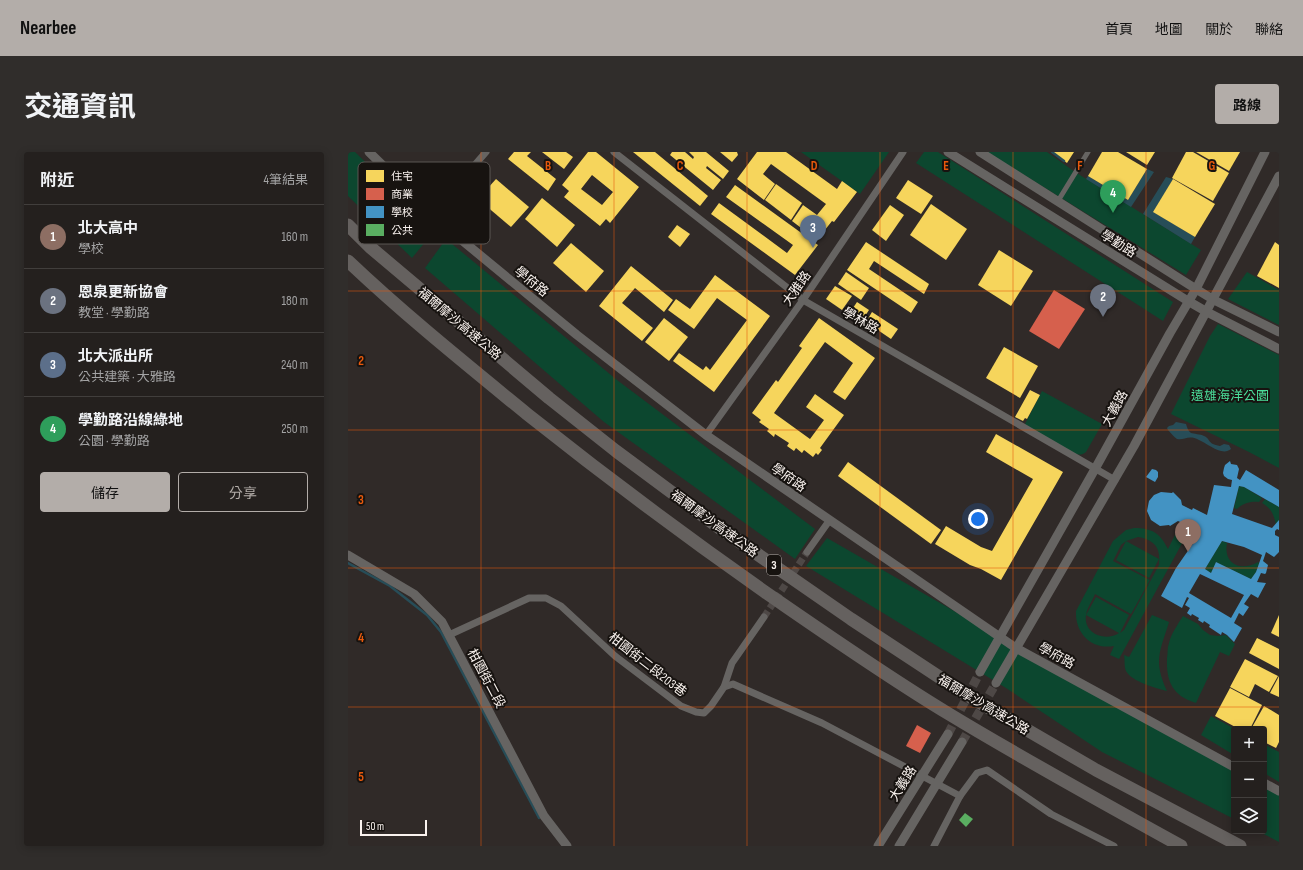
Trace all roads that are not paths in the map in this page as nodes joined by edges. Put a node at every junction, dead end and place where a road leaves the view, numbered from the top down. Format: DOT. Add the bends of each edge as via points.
graph roads {
  1 [pos="369,152"];
  2 [pos="486,152"];
  3 [pos="614,152"];
  4 [pos="903,152"];
  5 [pos="948,152"];
  6 [pos="980,152"];
  7 [pos="1088,152"];
  8 [pos="1265,152"];
  9 [pos="379,162"];
  10 [pos="477,162"];
  11 [pos="1279,176"];
  12 [pos="1058,201"];
  13 [pos="348,225"];
  14 [pos="358,235"];
  15 [pos="367,244"];
  16 [pos="466,244"];
  17 [pos="348,261"];
  18 [pos="1196,289"];
  19 [pos="803,300"];
  20 [pos="1214,300"];
  21 [pos="1188,301"];
  22 [pos="1207,312"];
  23 [pos="1279,332"];
  24 [pos="1279,349"];
  25 [pos="706,435"];
  26 [pos="1095,469"];
  27 [pos="1114,480"];
  28 [pos="829,521"];
  29 [pos="808,552"];
  30 [pos="348,555"];
  31 [pos="764,617"];
  32 [pos="449,634"];
  33 [pos="1000,637"];
  34 [pos="1016,648"];
  35 [pos="980,672"];
  36 [pos="996,683"];
  37 [pos="724,687"];
  38 [pos="948,734"];
  39 [pos="962,742"];
  40 [pos="1231,765"];
  41 [pos="922,776"];
  42 [pos="937,784"];
  43 [pos="1267,785"];
  44 [pos="1279,791"];
  45 [pos="960,796"];
  46 [pos="567,846"];
  47 [pos="878,846"];
  48 [pos="899,846"];
  49 [pos="934,846"];
  50 [pos="1114,846"];
  51 [pos="1181,846"];
  52 [pos="1240,846"];
  1 -- 9 [label="street, 學府路"];
  2 -- 10 [label="street"];
  3 -- 19 [label="street, 學林路"];
  4 -- 19 [label="street, 大雅路"];
  5 -- 21 [label="street, 學勤路"];
  6 -- 12 [label="street, 學勤路"];
  7 -- 12 [label="street"];
  8 -- 18 [label="street, 大義路"];
  11 -- 20 [label="street"];
  12 -- 18 [label="street, 學勤路"];
  13 -- 14 [label="highway, 福爾摩沙高速公路 / 3"];
  15 -- 52 [label="highway, 福爾摩沙高速公路 / 3" via="549,398 721,529 965,694 1096,770"];
  16 -- 25 [label="street, 學府路" via="577,335"];
  17 -- 51 [label="highway, 福爾摩沙高速公路 / 3" via="444,347 596,469 839,644 949,714"];
  18 -- 20 [label="street, 學勤路"];
  18 -- 21 [label="street, 大義路"];
  19 -- 25 [label="street, 大雅路"];
  19 -- 26 [label="street, 學林路"];
  20 -- 22 [label="street"];
  20 -- 23 [label="street, 學勤路"];
  21 -- 22 [label="street, 學勤路"];
  21 -- 26 [label="street, 大義路"];
  22 -- 24 [label="street, 學勤路"];
  22 -- 27 [label="street"];
  25 -- 28 [label="street, 學府路"];
  26 -- 27 [label="street, 學林路"];
  26 -- 33 [label="street, 大義路"];
  27 -- 34 [label="street"];
  28 -- 29 [label="street"];
  28 -- 33 [label="street, 學府路"];
  30 -- 32 [label="street, 柑園街二段" via="414,594 442,622"];
  31 -- 37 [label="street" via="732,663"];
  32 -- 37 [label="street, 柑園街二段203巷" via="529,598 546,598 561,606 615,656 681,706 704,713"];
  32 -- 46 [label="street, 柑園街二段" via="544,816"];
  33 -- 34 [label="street, 學府路"];
  33 -- 35 [label="street, 大義路"];
  34 -- 36 [label="street"];
  34 -- 40 [label="street, 學府路"];
  37 -- 41 [label="street" via="733,684 822,723"];
  38 -- 41 [label="street, 大義路"];
  39 -- 42 [label="street"];
  41 -- 42 [label="street"];
  41 -- 47 [label="street, 大義路"];
  42 -- 45 [label="street"];
  42 -- 48 [label="street"];
  43 -- 44 [label="street"];
  45 -- 49 [label="street"];
  45 -- 50 [label="street" via="977,773 987,770 1051,814"];
}
